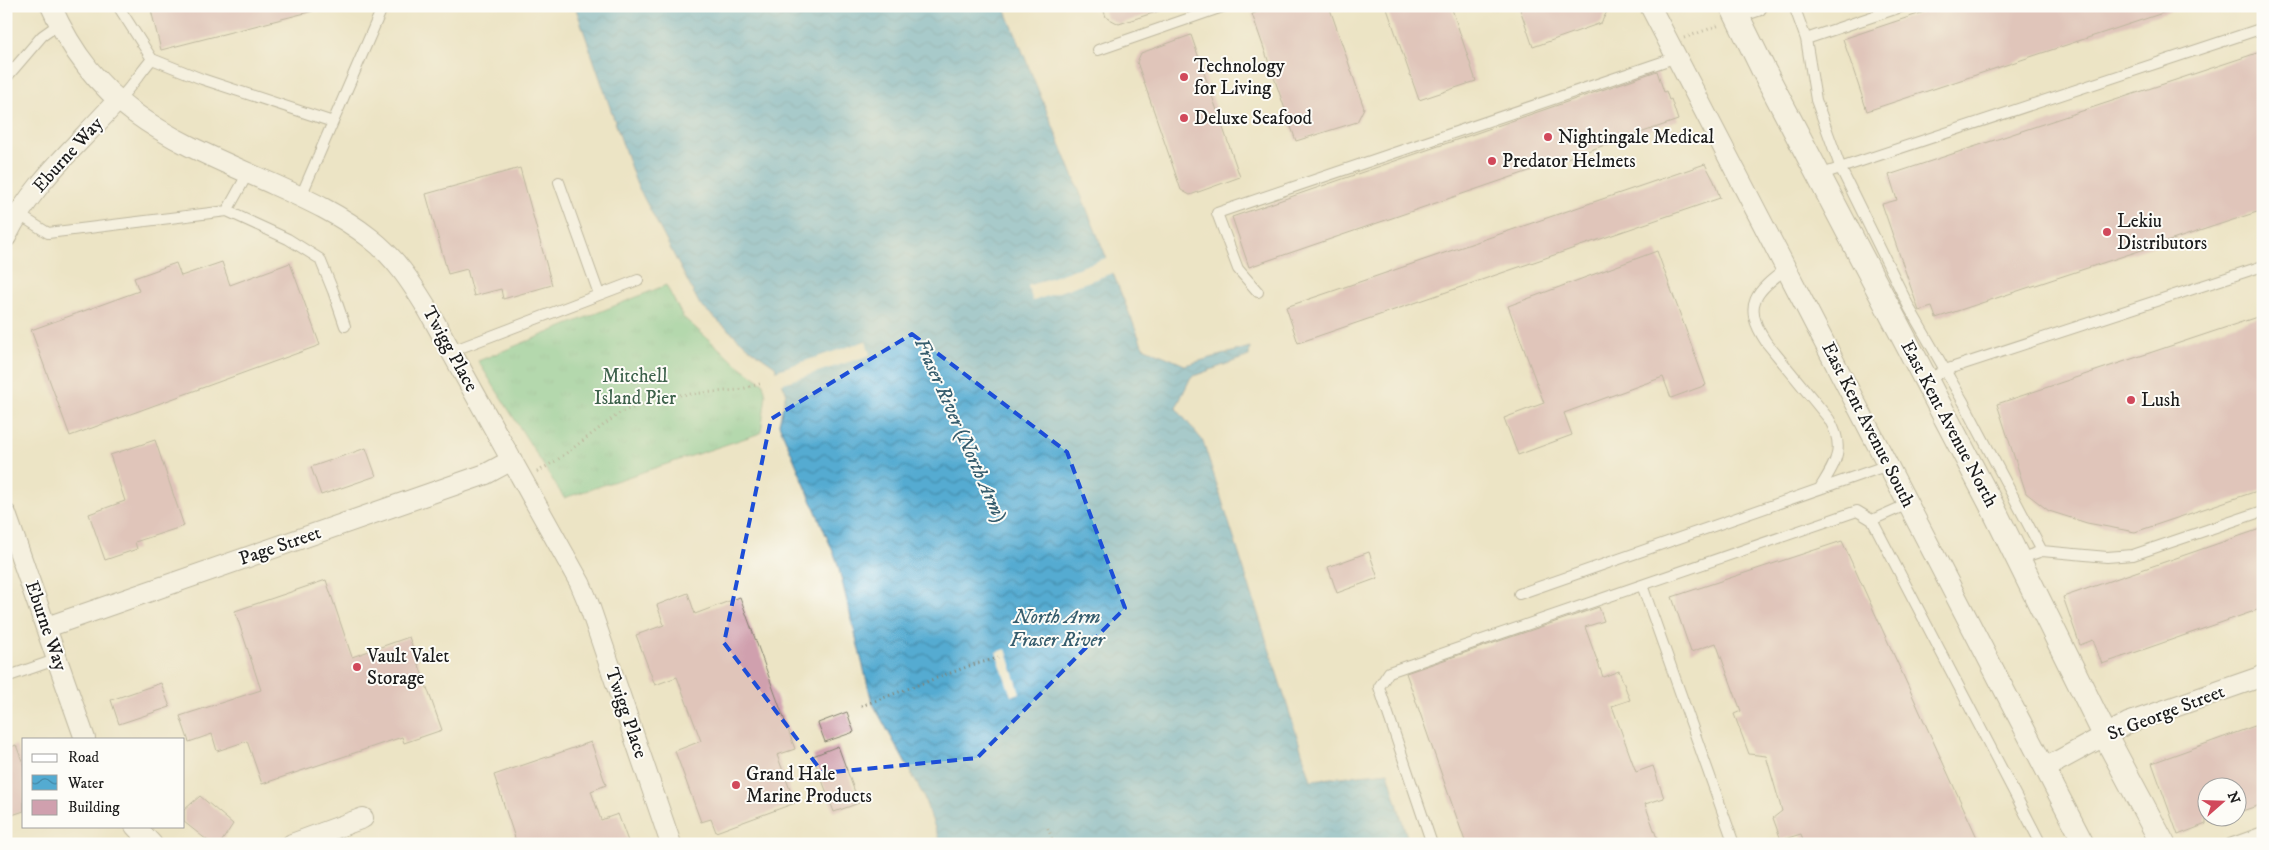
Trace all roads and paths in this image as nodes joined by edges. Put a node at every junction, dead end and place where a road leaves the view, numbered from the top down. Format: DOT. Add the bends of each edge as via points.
graph roads {
  1 [pos="118,6"];
  2 [pos="383,6"];
  3 [pos="1225,6"];
  4 [pos="1650,6"];
  5 [pos="1794,6"];
  6 [pos="1904,6"];
  7 [pos="1741,12"];
  8 [pos="55,15"];
  9 [pos="2263,28"];
  10 [pos="1806,39"];
  11 [pos="1098,50"];
  12 [pos="1673,50"];
  13 [pos="152,59"];
  14 [pos="6,78"];
  15 [pos="117,101"];
  16 [pos="333,122"];
  17 [pos="1830,172"];
  18 [pos="248,173"];
  19 [pos="559,182"];
  20 [pos="301,196"];
  21 [pos="227,211"];
  22 [pos="18,214"];
  23 [pos="6,237"];
  24 [pos="2263,266"];
  25 [pos="1787,268"];
  26 [pos="638,280"];
  27 [pos="1258,292"];
  28 [pos="599,294"];
  29 [pos="344,326"];
  30 [pos="452,351"];
  31 [pos="1935,376"];
  32 [pos="763,383"];
  33 [pos="512,460"];
  34 [pos="1888,465"];
  35 [pos="536,472"];
  36 [pos="1820,488"];
  37 [pos="1908,504"];
  38 [pos="2263,511"];
  39 [pos="6,514"];
  40 [pos="1872,520"];
  41 [pos="2042,551"];
  42 [pos="2019,559"];
  43 [pos="1642,585"];
  44 [pos="1519,594"];
  45 [pos="47,627"];
  46 [pos="58,658"];
  47 [pos="998,658"];
  48 [pos="2263,676"];
  49 [pos="6,677"];
  50 [pos="861,706"];
  51 [pos="2106,735"];
  52 [pos="85,738"];
  53 [pos="2045,768"];
  54 [pos="363,818"];
  55 [pos="137,828"];
  56 [pos="1048,828"];
  57 [pos="2258,837"];
  58 [pos="152,844"];
  59 [pos="292,844"];
  60 [pos="671,844"];
  61 [pos="1054,844"];
  62 [pos="1432,844"];
  63 [pos="1734,844"];
  64 [pos="2041,844"];
  65 [pos="2084,844"];
  66 [pos="2163,844"];
  67 [pos="2230,844"];
  1 -- 13 [label="lane"];
  2 -- 16 [label="lane"];
  3 -- 11 [label="lane"];
  4 -- 12 [label="street, East Kent Avenue South"];
  5 -- 10 [label="lane"];
  6 -- 10 [label="lane"];
  7 -- 12 [label="path"];
  7 -- 17 [label="street, East Kent Avenue North"];
  8 -- 14 [label="lane" via="42,36"];
  8 -- 15 [label="street, Twigg Place" via="98,81"];
  9 -- 17 [label="lane"];
  10 -- 17 [label="lane"];
  12 -- 25 [label="street, East Kent Avenue South"];
  12 -- 27 [label="lane" via="1217,214 1238,269"];
  13 -- 15 [label="lane"];
  13 -- 16 [label="lane"];
  15 -- 18 [label="street, Twigg Place" via="174,139"];
  15 -- 22 [label="street, Eburne Way" via="52,168"];
  16 -- 20 [label="lane"];
  17 -- 31 [label="street, East Kent Avenue North"];
  18 -- 20 [label="street, Twigg Place"];
  18 -- 21 [label="lane"];
  19 -- 28 [label="lane"];
  20 -- 30 [label="street, Twigg Place" via="350,222 390,256 423,301"];
  21 -- 22 [label="lane" via="48,233"];
  21 -- 29 [label="lane" via="288,239 320,259"];
  22 -- 23 [label="street, Eburne Way"];
  24 -- 31 [label="lane"];
  25 -- 34 [label="street, East Kent Avenue South"];
  25 -- 36 [label="lane" via="1756,294 1753,316 1766,342 1836,430 1839,450"];
  26 -- 28 [label="lane"];
  28 -- 30 [label="lane"];
  30 -- 33 [label="street, Twigg Place"];
  31 -- 41 [label="lane" via="1964,403"];
  31 -- 42 [label="street, East Kent Avenue North"];
  32 -- 35 [label="path" via="738,390 666,396 621,412"];
  33 -- 45 [label="street, Page Street" via="486,474"];
  33 -- 60 [label="street, Twigg Place" via="588,602"];
  34 -- 36 [label="lane"];
  34 -- 37 [label="street, East Kent Avenue South"];
  36 -- 44 [label="lane"];
  37 -- 40 [label="lane"];
  37 -- 53 [label="street, East Kent Avenue South"];
  38 -- 41 [label="lane" via="2132,555 2107,557"];
  39 -- 45 [label="street, Eburne Way"];
  40 -- 43 [label="lane" via="1857,511"];
  40 -- 64 [label="lane"];
  41 -- 42 [label="lane"];
  42 -- 51 [label="street, East Kent Avenue North"];
  43 -- 62 [label="lane" via="1389,672 1378,688"];
  43 -- 63 [label="lane"];
  45 -- 46 [label="street, Eburne Way"];
  46 -- 49 [label="lane"];
  46 -- 52 [label="street, Eburne Way"];
  47 -- 50 [label="path"];
  48 -- 51 [label="street, St George Street" via="2128,723"];
  51 -- 53 [label="street, St George Street"];
  51 -- 66 [label="street, East Kent Avenue North"];
  53 -- 65 [label="street, East Kent Avenue South"];
  54 -- 59 [label="street"];
  55 -- 58 [label="street"];
  56 -- 61 [label="path"];
  57 -- 67 [label="lane"];
}
